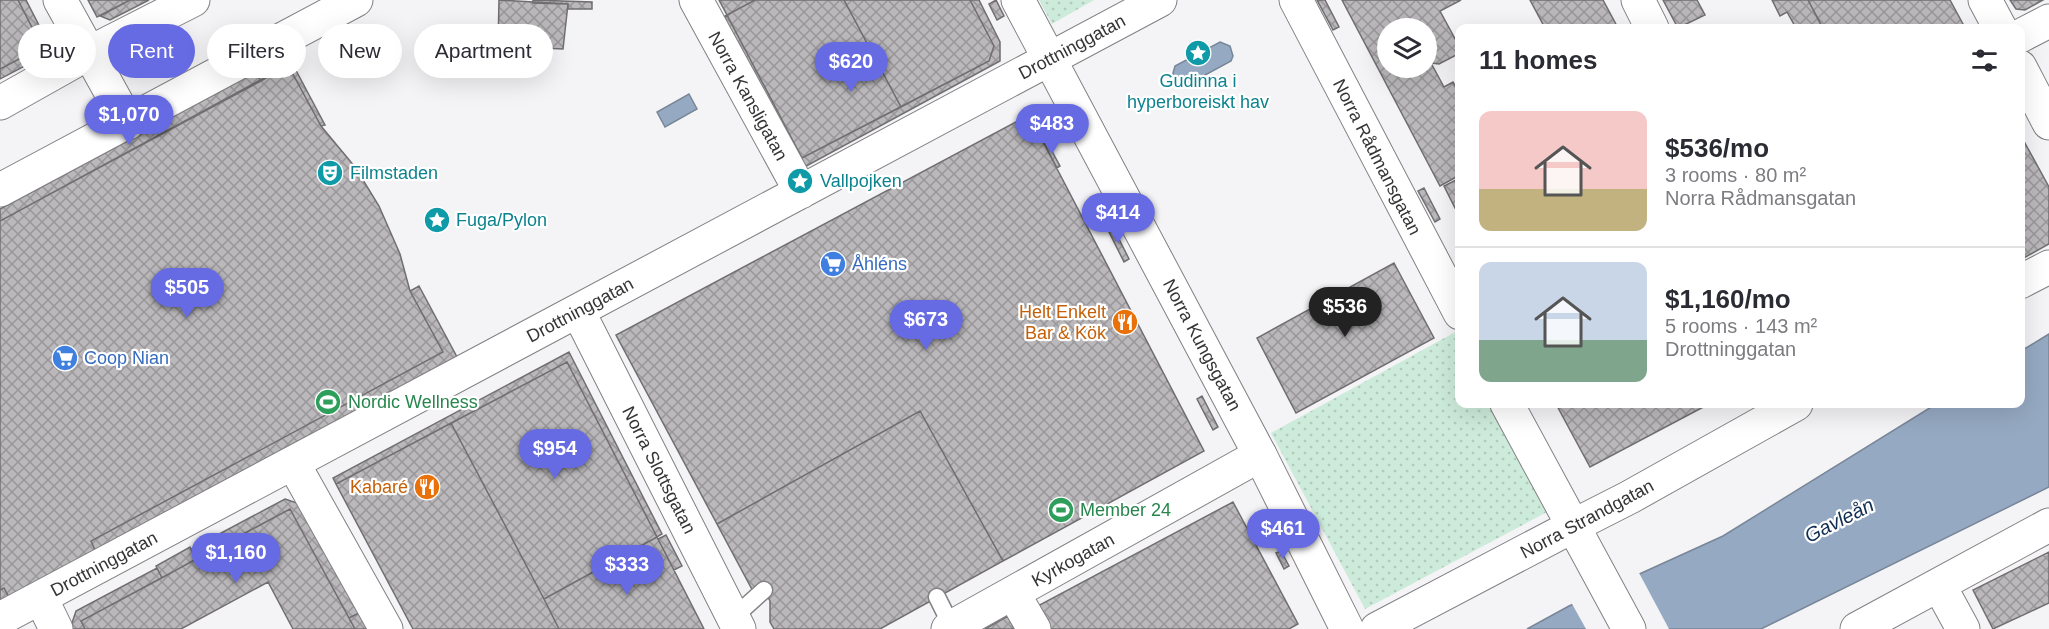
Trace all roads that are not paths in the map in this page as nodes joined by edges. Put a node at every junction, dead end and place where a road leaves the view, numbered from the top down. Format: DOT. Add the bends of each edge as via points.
graph roads {
  1 [pos="60,0"];
  2 [pos="193,0"];
  3 [pos="356,0"];
  4 [pos="696,0"];
  5 [pos="1018,0"];
  6 [pos="1160,0"];
  7 [pos="1296,0"];
  8 [pos="1638,0"];
  9 [pos="1985,0"];
  10 [pos="2049,21"];
  11 [pos="73,24"];
  12 [pos="1650,24"];
  13 [pos="1998,24"];
  14 [pos="2025,33"];
  15 [pos="96,49"];
  16 [pos="1050,59"];
  17 [pos="96,66"];
  18 [pos="2025,77"];
  19 [pos="44,78"];
  20 [pos="0,103"];
  21 [pos="128,123"];
  22 [pos="2049,123"];
  23 [pos="0,190"];
  24 [pos="801,192"];
  25 [pos="2049,267"];
  26 [pos="2025,279"];
  27 [pos="1455,303"];
  28 [pos="578,311"];
  29 [pos="1509,408"];
  30 [pos="1789,408"];
  31 [pos="1260,455"];
  32 [pos="293,463"];
  33 [pos="1575,525"];
  34 [pos="2049,525"];
  35 [pos="1939,585"];
  36 [pos="765,590"];
  37 [pos="1013,593"];
  38 [pos="937,597"];
  39 [pos="41,598"];
  40 [pos="0,619"];
  41 [pos="736,623"];
  42 [pos="950,628"];
  43 [pos="56,629"];
  44 [pos="386,629"];
  45 [pos="1034,629"];
  46 [pos="1347,629"];
  47 [pos="1377,629"];
  48 [pos="1629,629"];
  49 [pos="1857,629"];
  50 [pos="1963,629"];
  1 -- 11 [label="street"];
  2 -- 15 [label="street"];
  3 -- 21 [label="street"];
  4 -- 24 [label="street, Norra Kansligatan"];
  5 -- 16 [label="street, Norra Kungsgatan"];
  6 -- 16 [label="street, Drottninggatan"];
  7 -- 27 [label="street, Norra Rådmansgatan"];
  8 -- 12 [label="street"];
  9 -- 13 [label="street"];
  10 -- 14 [label="street"];
  16 -- 24 [label="street, Drottninggatan"];
  16 -- 31 [label="street, Norra Kungsgatan"];
  17 -- 21 [label="street"];
  18 -- 22 [label="street"];
  19 -- 20 [label="street"];
  21 -- 23 [label="street"];
  24 -- 28 [label="street, Drottninggatan"];
  25 -- 26 [label="street"];
  28 -- 32 [label="street, Drottninggatan"];
  28 -- 41 [label="street, Norra Slottsgatan"];
  29 -- 33 [label="street"];
  30 -- 33 [label="street, Norra Strandgatan"];
  31 -- 37 [label="street, Kyrkogatan"];
  31 -- 46 [label="street, Norra Kungsgatan"];
  32 -- 39 [label="street, Drottninggatan"];
  32 -- 44 [label="street"];
  33 -- 47 [label="street, Norra Strandgatan"];
  33 -- 48 [label="street"];
  34 -- 35 [label="street"];
  35 -- 49 [label="street"];
  35 -- 50 [label="street"];
  36 -- 41 [label="lane"];
  37 -- 42 [label="street, Kyrkogatan"];
  37 -- 45 [label="street"];
  38 -- 42 [label="lane"];
  39 -- 40 [label="street, Drottninggatan"];
  39 -- 43 [label="street"];
}
